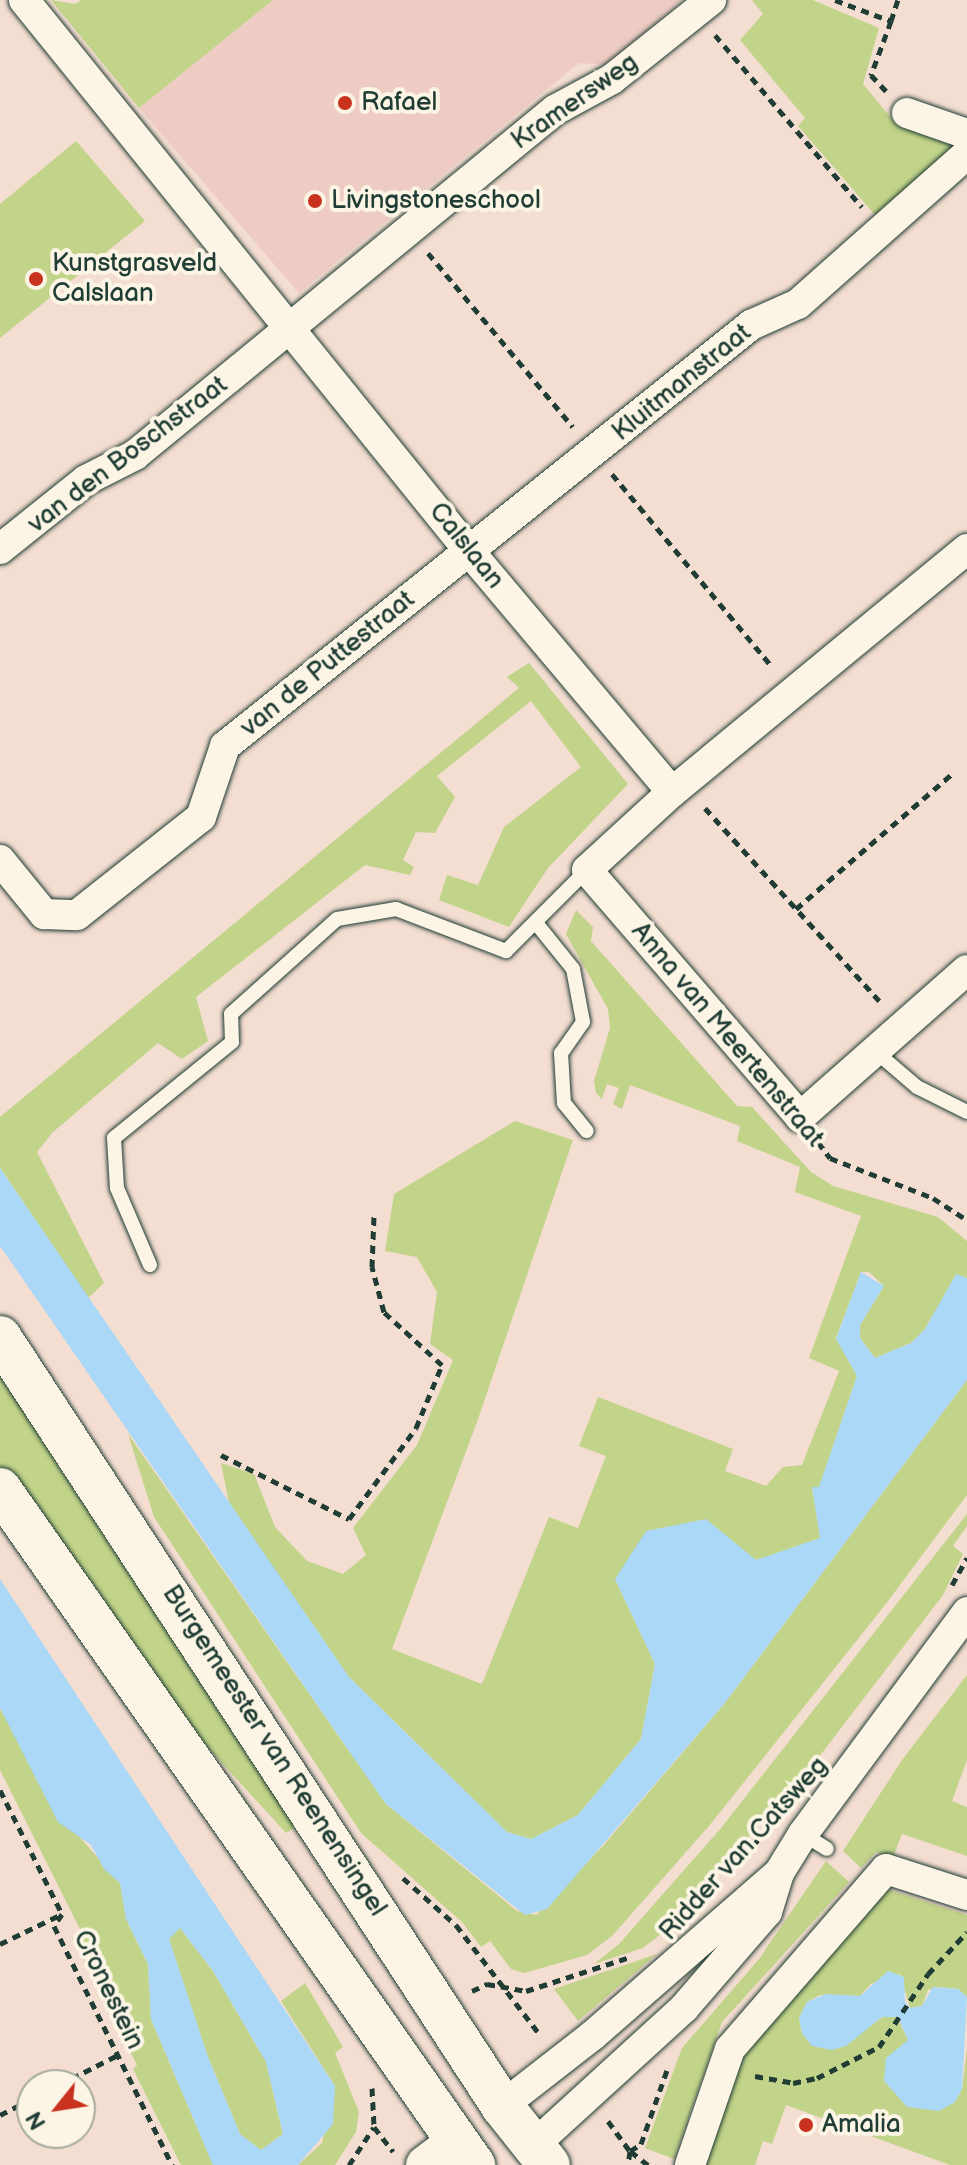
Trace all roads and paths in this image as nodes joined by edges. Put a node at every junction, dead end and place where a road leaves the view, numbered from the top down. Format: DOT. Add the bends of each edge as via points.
graph roads {
  1 [pos="24,0"];
  2 [pos="835,0"];
  3 [pos="898,0"];
  4 [pos="704,6"];
  5 [pos="891,21"];
  6 [pos="907,113"];
  7 [pos="967,134"];
  8 [pos="967,154"];
  9 [pos="883,232"];
  10 [pos="291,328"];
  11 [pos="0,549"];
  12 [pos="967,549"];
  13 [pos="469,551"];
  14 [pos="952,774"];
  15 [pos="677,788"];
  16 [pos="0,860"];
  17 [pos="587,870"];
  18 [pos="796,909"];
  19 [pos="536,923"];
  20 [pos="967,970"];
  21 [pos="902,1027"];
  22 [pos="875,1051"];
  23 [pos="967,1112"];
  24 [pos="800,1117"];
  25 [pos="587,1131"];
  26 [pos="374,1214"];
  27 [pos="967,1220"];
  28 [pos="150,1265"];
  29 [pos="0,1337"];
  30 [pos="221,1455"];
  31 [pos="0,1489"];
  32 [pos="967,1558"];
  33 [pos="959,1600"];
  34 [pos="0,1790"];
  35 [pos="769,1828"];
  36 [pos="738,1862"];
  37 [pos="779,1873"];
  38 [pos="967,1895"];
  39 [pos="62,1914"];
  40 [pos="967,1932"];
  41 [pos="0,1944"];
  42 [pos="638,1955"];
  43 [pos="447,2015"];
  44 [pos="118,2055"];
  45 [pos="727,2060"];
  46 [pos="90,2069"];
  47 [pos="502,2106"];
  48 [pos="630,2151"];
  49 [pos="437,2156"];
  50 [pos="531,2159"];
  51 [pos="172,2165"];
  52 [pos="349,2165"];
  53 [pos="648,2165"];
  54 [pos="690,2165"];
  1 -- 10 [label="street, Calslaan"];
  2 -- 5 [label="path"];
  3 -- 5 [label="path"];
  4 -- 9 [label="path"];
  4 -- 10 [label="street, Kramersweg" via="612,79 555,110"];
  5 -- 6 [label="path" via="871,75"];
  6 -- 7 [label="street"];
  8 -- 9 [label="street, Kluitmanstraat"];
  9 -- 13 [label="street, Kluitmanstraat" via="798,304 751,325"];
  10 -- 11 [label="street, van den Boschstraat" via="135,455 86,480"];
  10 -- 13 [label="street, Calslaan"];
  12 -- 15 [label="street"];
  13 -- 15 [label="street, Calslaan"];
  13 -- 16 [label="street, van de Puttestraat" via="225,746 201,817 77,915 44,914"];
  14 -- 18 [label="path"];
  15 -- 17 [label="street"];
  15 -- 18 [label="path"];
  17 -- 19 [label="lane"];
  17 -- 24 [label="street, Anna van Meertenstraat"];
  18 -- 21 [label="path"];
  19 -- 25 [label="lane" via="573,969 583,1022 561,1053 564,1103"];
  19 -- 28 [label="lane" via="506,951 396,909 337,919 231,1014 232,1042 114,1138 117,1188"];
  20 -- 21 [label="street"];
  21 -- 22 [label="street"];
  22 -- 23 [label="lane" via="917,1087"];
  22 -- 24 [label="street"];
  24 -- 27 [label="path, Anna van Meertenstraat" via="830,1158 933,1198"];
  26 -- 30 [label="path" via="372,1267 384,1312 442,1365 416,1428 349,1519"];
  29 -- 43 [label="main road, Burgemeester van Reenensingel"];
  31 -- 49 [label="main road" via="111,1653 198,1766"];
  32 -- 33 [label="path"];
  33 -- 37 [label="street, Ridder van Catsweg" via="815,1842"];
  34 -- 39 [label="path, Cronestein"];
  35 -- 36 [label="path, Ridder van Catsweg"];
  37 -- 47 [label="street, Ridder van Catsweg" via="592,2036"];
  37 -- 50 [label="street, Ridder van Catsweg" via="767,1912 722,1967"];
  38 -- 45 [label="street" via="886,1869 730,2049"];
  39 -- 41 [label="path"];
  39 -- 44 [label="path, Cronestein" via="54,1926"];
  40 -- 45 [label="path" via="879,2047 817,2078 762,2080"];
  42 -- 43 [label="path, Ridder van Catsweg" via="526,1991 487,1984"];
  43 -- 47 [label="main road, Burgemeester van Reenensingel"];
  44 -- 46 [label="path"];
  44 -- 51 [label="path, Cronestein"];
  45 -- 54 [label="street"];
  47 -- 49 [label="main road, Ridder van Catsweg"];
  47 -- 50 [label="main road, Burgemeester van Reenensingel"];
  48 -- 53 [label="path"];
  49 -- 52 [label="path" via="374,2127"];
}
